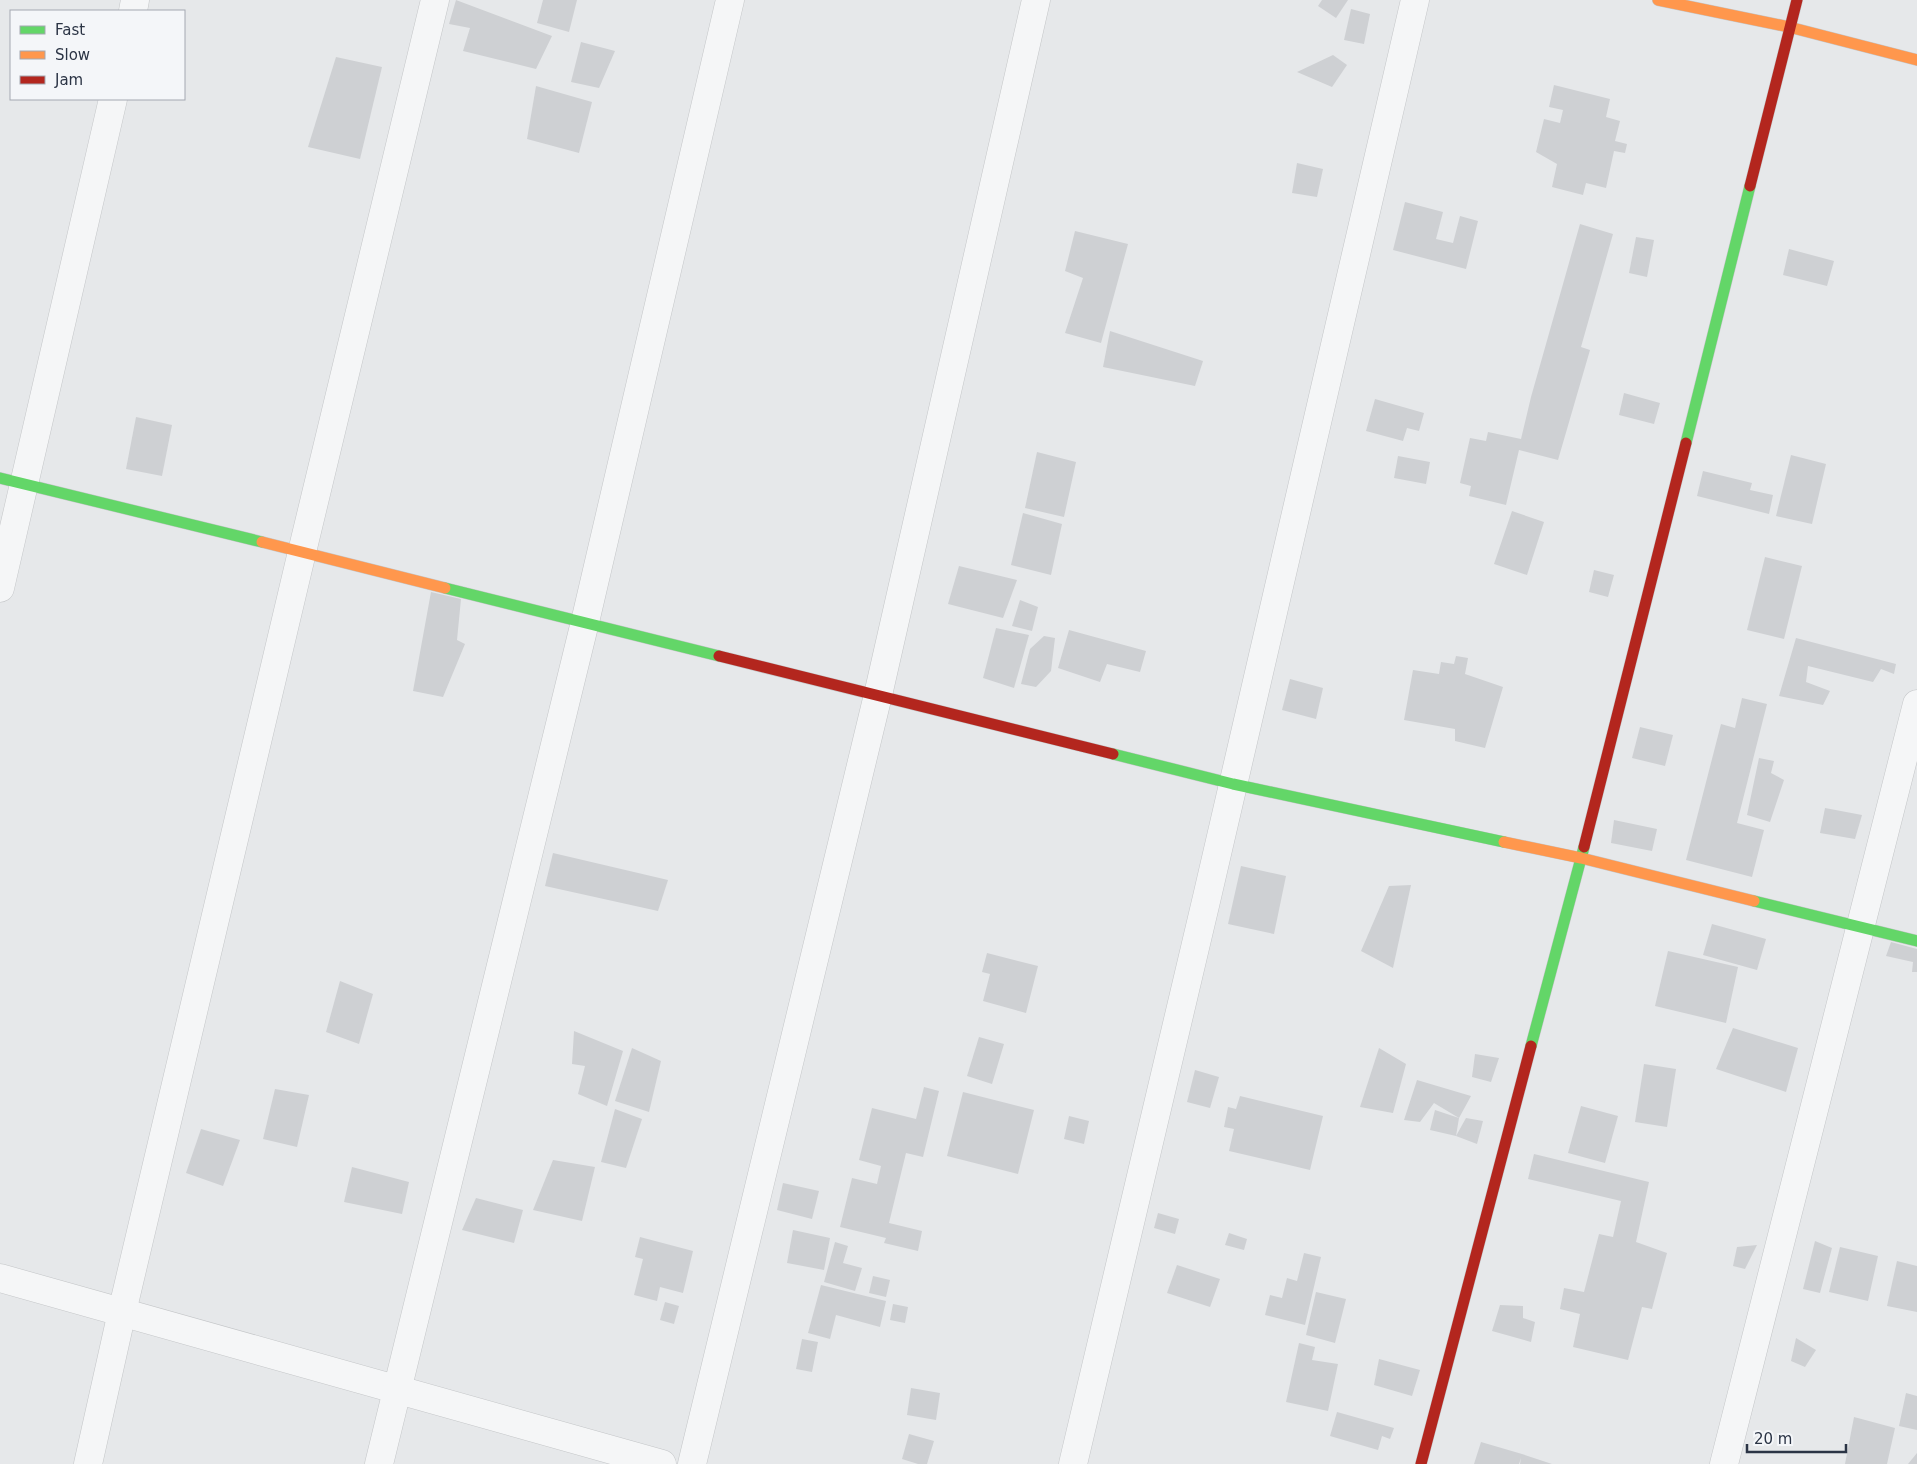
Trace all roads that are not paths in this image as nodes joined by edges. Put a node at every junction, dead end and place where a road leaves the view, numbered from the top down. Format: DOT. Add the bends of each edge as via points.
graph roads {
  1 [pos="435,0"];
  2 [pos="730,0"];
  3 [pos="1036,0"];
  4 [pos="1415,0"];
  5 [pos="1658,0"];
  6 [pos="1797,0"];
  7 [pos="1789,27"];
  8 [pos="1917,60"];
  9 [pos="113,100"];
  10 [pos="12,481"];
  11 [pos="302,552"];
  12 [pos="0,588"];
  13 [pos="585,622"];
  14 [pos="878,695"];
  15 [pos="1917,704"];
  16 [pos="1233,784"];
  17 [pos="1581,858"];
  18 [pos="1861,927"];
  19 [pos="1917,941"];
  20 [pos="0,1278"];
  21 [pos="122,1312"];
  22 [pos="398,1390"];
  23 [pos="88,1464"];
  24 [pos="379,1464"];
  25 [pos="662,1464"];
  26 [pos="692,1464"];
  27 [pos="1073,1464"];
  28 [pos="1421,1464"];
  29 [pos="1724,1464"];
  1 -- 11 [label="street"];
  2 -- 13 [label="street"];
  3 -- 14 [label="street"];
  4 -- 16 [label="street"];
  5 -- 7 [label="street"];
  6 -- 7 [label="street"];
  7 -- 8 [label="street"];
  7 -- 17 [label="street"];
  9 -- 10 [label="street"];
  10 -- 11 [label="street"];
  10 -- 12 [label="street"];
  11 -- 13 [label="street"];
  11 -- 21 [label="street"];
  13 -- 14 [label="street"];
  13 -- 22 [label="street"];
  14 -- 16 [label="street"];
  14 -- 26 [label="street"];
  15 -- 18 [label="street"];
  16 -- 17 [label="street"];
  16 -- 27 [label="street"];
  17 -- 18 [label="street"];
  17 -- 28 [label="street"];
  18 -- 19 [label="street"];
  18 -- 29 [label="street"];
  20 -- 21 [label="street"];
  21 -- 22 [label="street"];
  21 -- 23 [label="street"];
  22 -- 24 [label="street"];
  22 -- 25 [label="street"];
}
